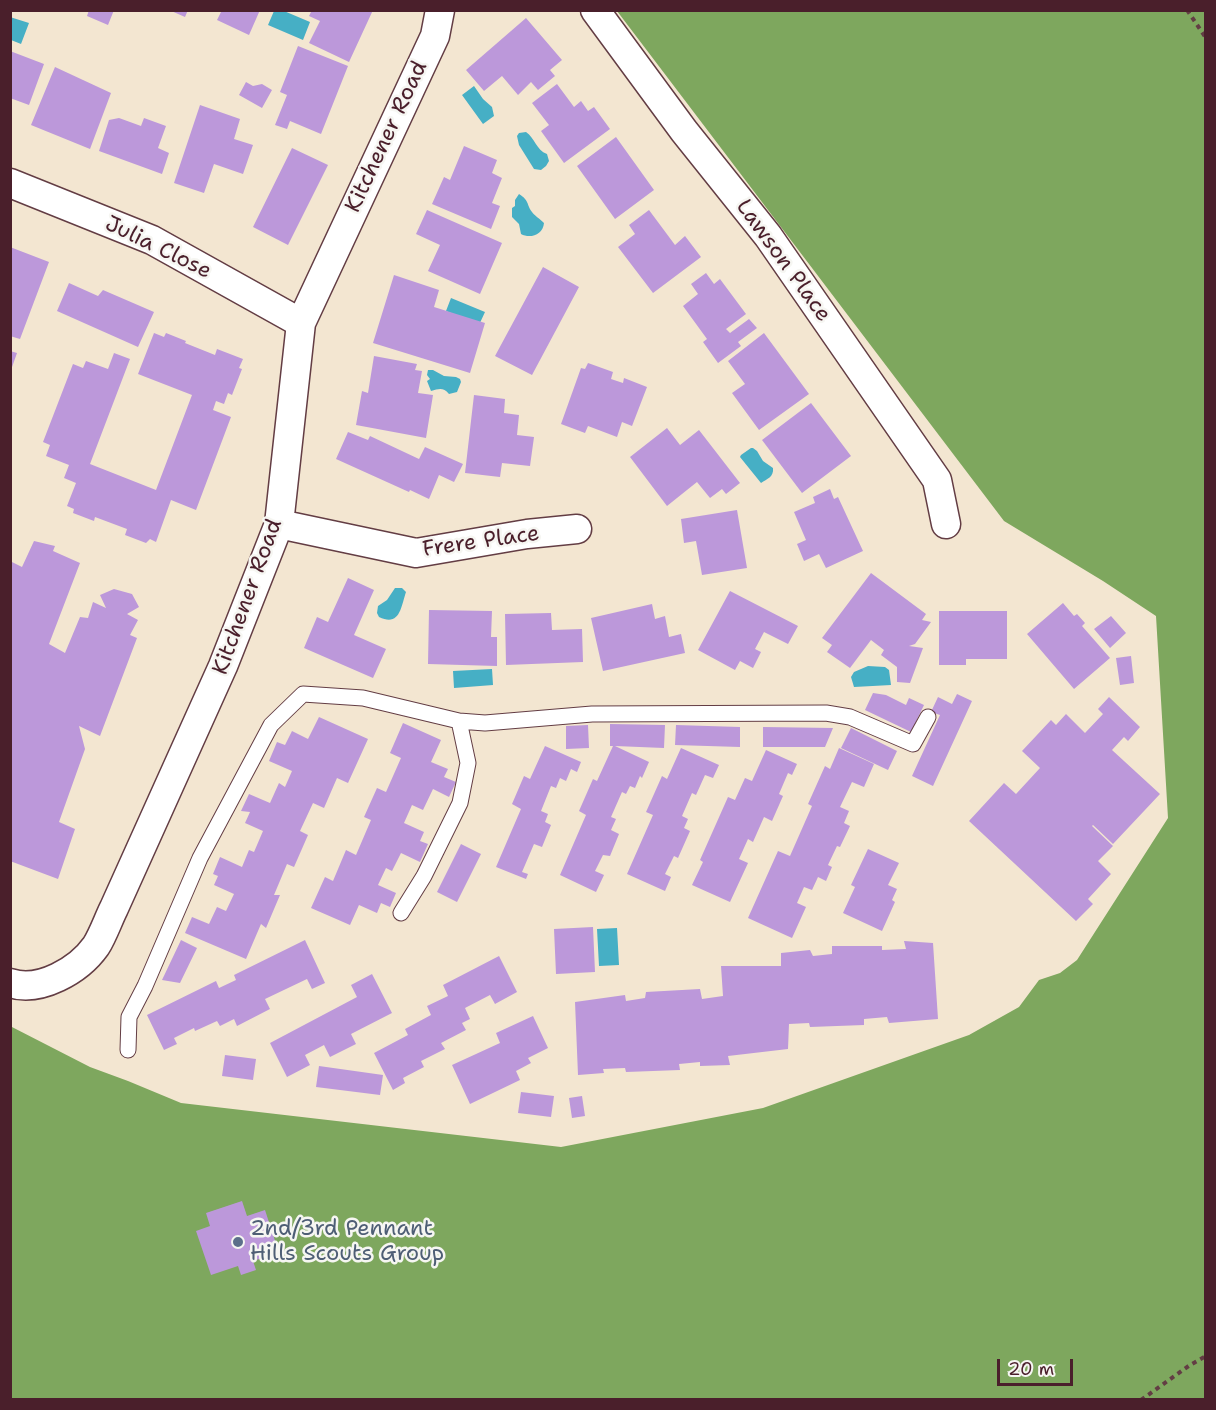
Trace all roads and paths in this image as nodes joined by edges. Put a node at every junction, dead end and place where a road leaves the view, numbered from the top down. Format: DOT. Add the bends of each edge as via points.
graph roads {
  1 [pos="440,10"];
  2 [pos="595,10"];
  3 [pos="1187,10"];
  4 [pos="1206,38"];
  5 [pos="10,183"];
  6 [pos="300,323"];
  7 [pos="279,524"];
  8 [pos="946,524"];
  9 [pos="577,529"];
  10 [pos="928,717"];
  11 [pos="459,721"];
  12 [pos="401,913"];
  13 [pos="10,983"];
  14 [pos="128,1050"];
  15 [pos="1206,1356"];
  16 [pos="1141,1400"];
  1 -- 6 [label="street, Kitchener Road" via="435,36"];
  2 -- 8 [label="street, Lawson Place" via="768,236 937,480"];
  3 -- 4 [label="path"];
  5 -- 6 [label="street, Julia Close" via="152,240"];
  6 -- 7 [label="street, Kitchener Road"];
  7 -- 9 [label="street, Frere Place" via="416,553"];
  7 -- 13 [label="street, Kitchener Road" via="223,666 96,945 77,967 56,978 42,984"];
  10 -- 11 [label="lane" via="912,744 850,717 826,713 592,714 485,723"];
  11 -- 12 [label="lane" via="468,764 460,803"];
  11 -- 14 [label="lane" via="363,698 303,694 271,725 200,858 129,1017"];
  15 -- 16 [label="path"];
}
